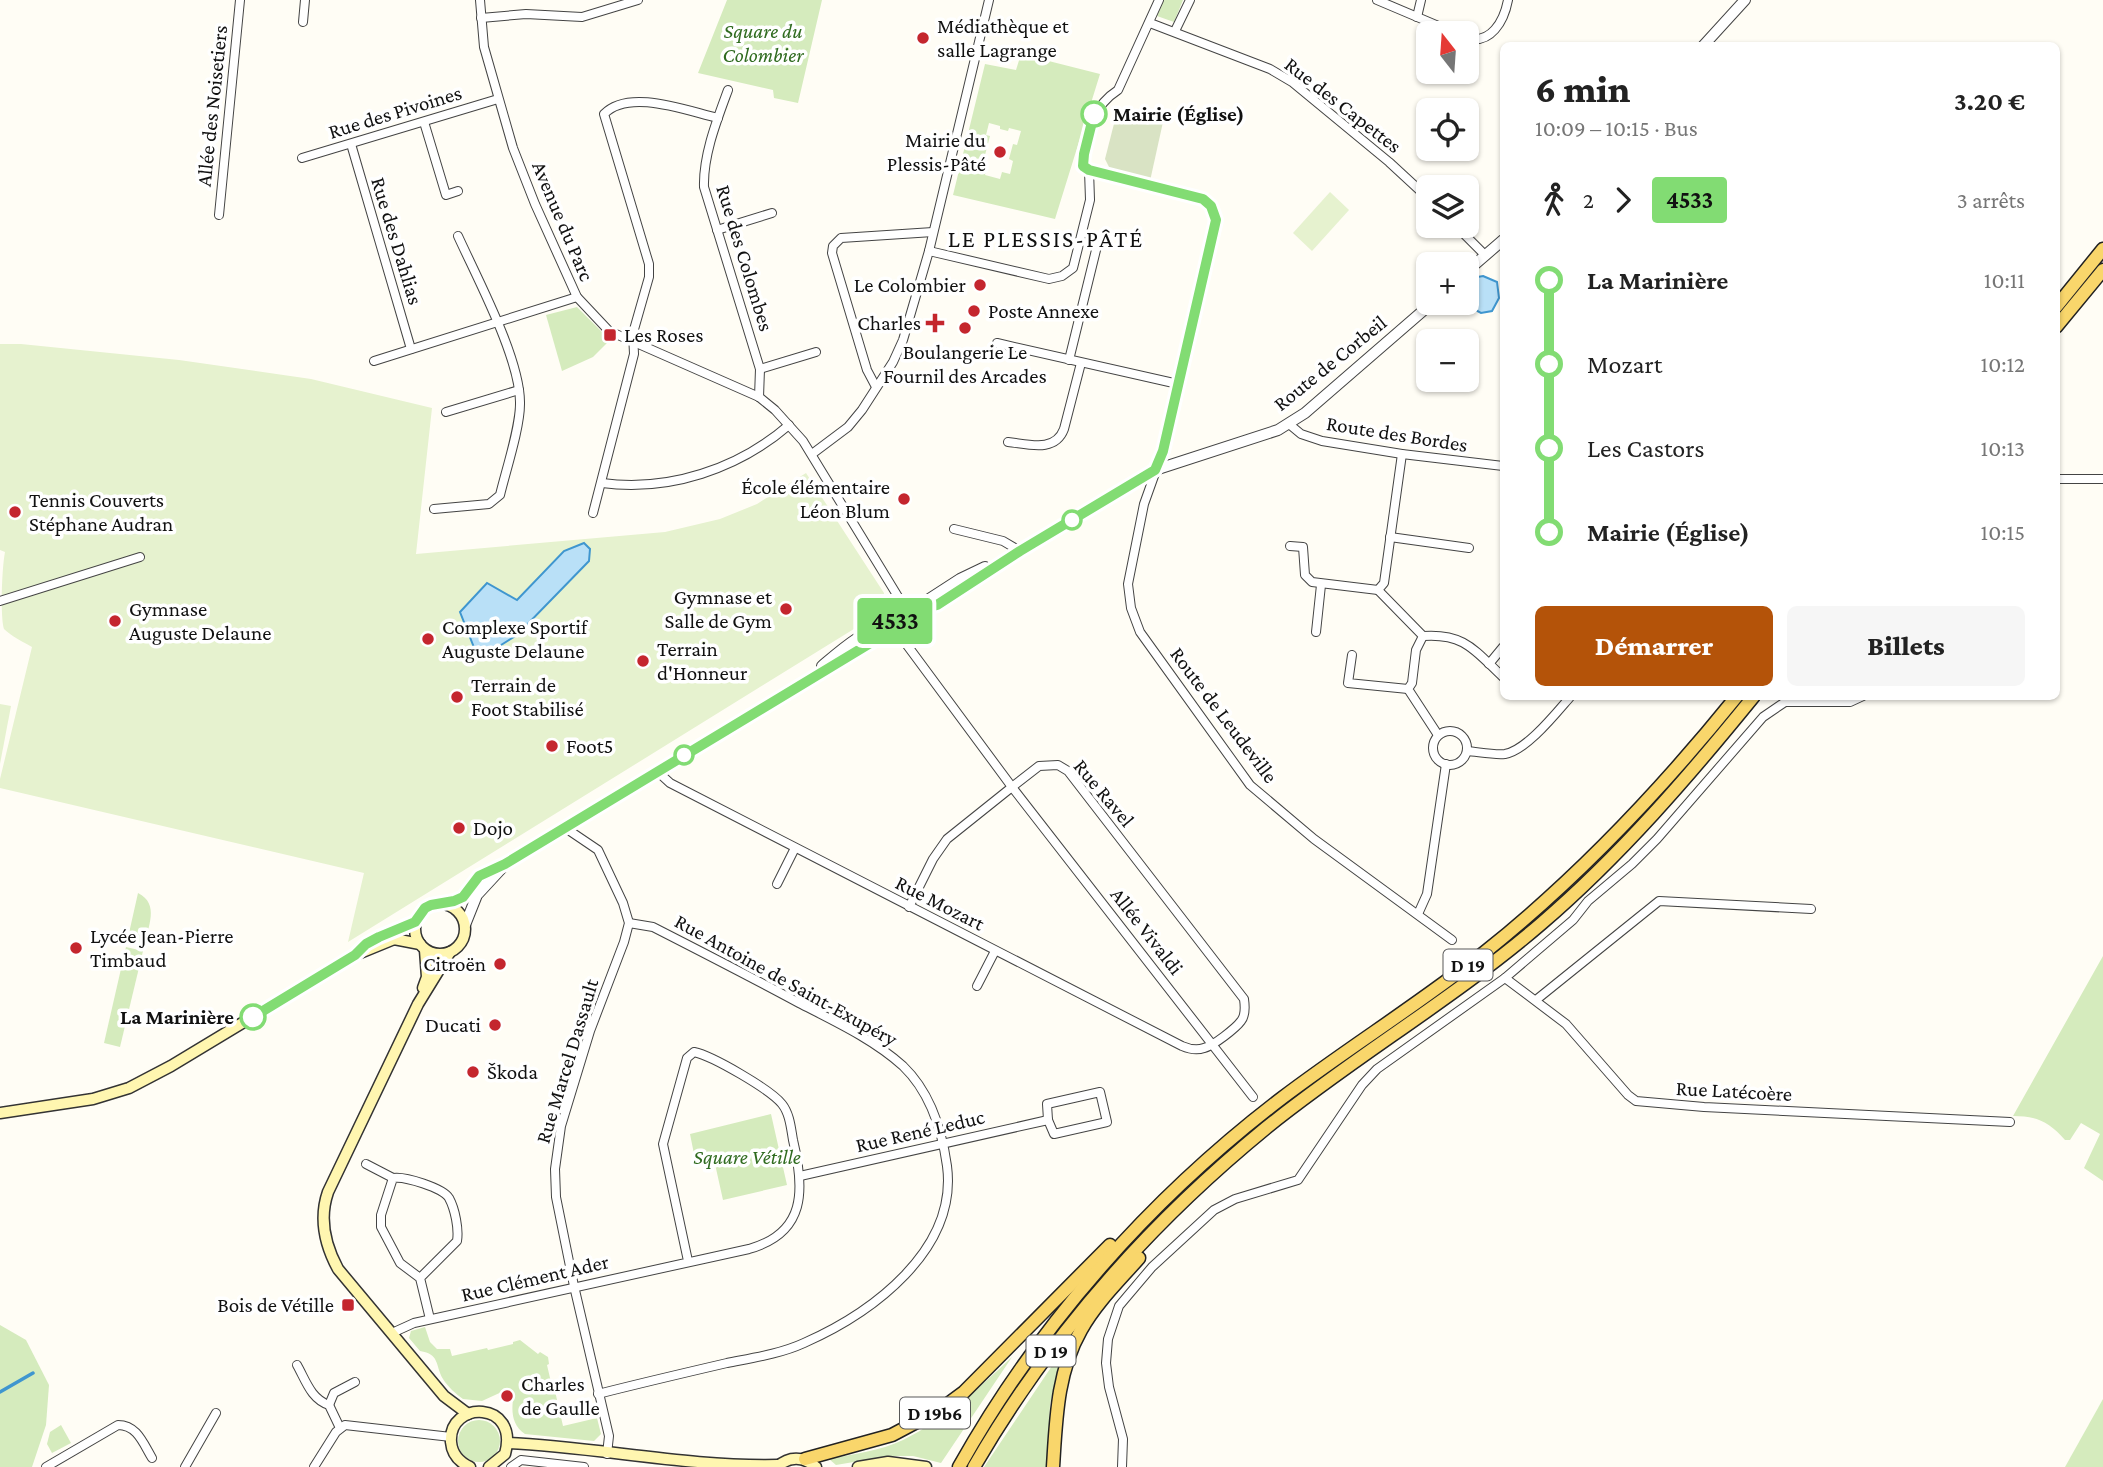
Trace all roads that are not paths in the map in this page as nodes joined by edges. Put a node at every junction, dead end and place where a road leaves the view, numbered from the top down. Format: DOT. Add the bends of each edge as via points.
graph roads {
  1 [pos="240,0"];
  2 [pos="305,0"];
  3 [pos="480,0"];
  4 [pos="638,0"];
  5 [pos="989,0"];
  6 [pos="1159,0"];
  7 [pos="1190,0"];
  8 [pos="1377,0"];
  9 [pos="1421,0"];
  10 [pos="1508,0"];
  11 [pos="1745,0"];
  12 [pos="1754,0"];
  13 [pos="1417,17"];
  14 [pos="481,18"];
  15 [pos="1426,21"];
  16 [pos="303,22"];
  17 [pos="1150,23"];
  18 [pos="1723,25"];
  19 [pos="1175,31"];
  20 [pos="1479,41"];
  21 [pos="1707,42"];
  22 [pos="728,90"];
  23 [pos="498,99"];
  24 [pos="718,118"];
  25 [pos="424,122"];
  26 [pos="351,144"];
  27 [pos="302,158"];
  28 [pos="1089,170"];
  29 [pos="1416,187"];
  30 [pos="458,191"];
  31 [pos="772,214"];
  32 [pos="219,215"];
  33 [pos="717,230"];
  34 [pos="933,232"];
  35 [pos="458,236"];
  36 [pos="1468,238"];
  37 [pos="1500,243"];
  38 [pos="1097,246"];
  39 [pos="2103,249"];
  40 [pos="929,251"];
  41 [pos="1485,256"];
  42 [pos="1479,261"];
  43 [pos="2103,270"];
  44 [pos="577,297"];
  45 [pos="2060,302"];
  46 [pos="1418,315"];
  47 [pos="496,321"];
  48 [pos="2060,322"];
  49 [pos="997,343"];
  50 [pos="634,344"];
  51 [pos="411,349"];
  52 [pos="816,352"];
  53 [pos="1069,360"];
  54 [pos="374,362"];
  55 [pos="1081,363"];
  56 [pos="760,369"];
  57 [pos="1178,384"];
  58 [pos="876,387"];
  59 [pos="519,390"];
  60 [pos="759,397"];
  61 [pos="446,412"];
  62 [pos="1289,424"];
  63 [pos="789,425"];
  64 [pos="1008,442"];
  65 [pos="812,454"];
  66 [pos="1402,454"];
  67 [pos="1500,466"];
  68 [pos="1155,470"];
  69 [pos="2060,479"];
  70 [pos="2103,479"];
  71 [pos="602,483"];
  72 [pos="434,509"];
  73 [pos="593,513"];
  74 [pos="954,529"];
  75 [pos="1390,537"];
  76 [pos="1290,546"];
  77 [pos="1469,548"];
  78 [pos="1020,551"];
  79 [pos="140,556"];
  80 [pos="1321,585"];
  81 [pos="1378,590"];
  82 [pos="0,601"];
  83 [pos="908,613"];
  84 [pos="889,625"];
  85 [pos="1316,632"];
  86 [pos="1423,636"];
  87 [pos="1500,651"];
  88 [pos="1352,655"];
  89 [pos="1489,664"];
  90 [pos="1500,674"];
  91 [pos="1408,689"];
  92 [pos="1568,700"];
  93 [pos="1734,700"];
  94 [pos="1751,700"];
  95 [pos="1854,700"];
  96 [pos="1438,735"];
  97 [pos="1467,751"];
  98 [pos="1446,764"];
  99 [pos="657,771"];
  100 [pos="1012,787"];
  101 [pos="564,827"];
  102 [pos="795,848"];
  103 [pos="505,864"];
  104 [pos="777,884"];
  105 [pos="445,904"];
  106 [pos="909,907"];
  107 [pos="1811,909"];
  108 [pos="1418,914"];
  109 [pos="415,922"];
  110 [pos="629,923"];
  111 [pos="465,925"];
  112 [pos="1452,940"];
  113 [pos="422,947"];
  114 [pos="995,951"];
  115 [pos="450,952"];
  116 [pos="355,955"];
  117 [pos="1505,978"];
  118 [pos="977,986"];
  119 [pos="1536,1000"];
  120 [pos="418,1004"];
  121 [pos="1213,1044"];
  122 [pos="1253,1097"];
  123 [pos="0,1113"];
  124 [pos="1048,1120"];
  125 [pos="2010,1122"];
  126 [pos="943,1144"];
  127 [pos="366,1164"];
  128 [pos="800,1176"];
  129 [pos="393,1178"];
  130 [pos="1166,1198"];
  131 [pos="1138,1246"];
  132 [pos="688,1261"];
  133 [pos="420,1278"];
  134 [pos="574,1286"];
  135 [pos="430,1319"];
  136 [pos="392,1333"];
  137 [pos="297,1365"];
  138 [pos="355,1382"];
  139 [pos="598,1394"];
  140 [pos="444,1396"];
  141 [pos="329,1405"];
  142 [pos="216,1413"];
  143 [pos="468,1414"];
  144 [pos="456,1424"];
  145 [pos="340,1428"];
  146 [pos="451,1437"];
  147 [pos="508,1443"];
  148 [pos="607,1454"];
  149 [pos="152,1458"];
  150 [pos="696,1463"];
  151 [pos="678,1464"];
  152 [pos="814,1465"];
  153 [pos="968,1465"];
  154 [pos="464,1466"];
  155 [pos="493,1466"];
  156 [pos="777,1466"];
  157 [pos="46,1467"];
  158 [pos="185,1467"];
  159 [pos="314,1467"];
  160 [pos="511,1467"];
  161 [pos="584,1467"];
  162 [pos="712,1467"];
  163 [pos="859,1467"];
  164 [pos="926,1467"];
  165 [pos="1053,1467"];
  166 [pos="1122,1467"];
  1 -- 32 [label="street, Allée des Noisetiers"];
  2 -- 16 [label="street"];
  3 -- 14 [label="street, Avenue du Parc"];
  4 -- 14 [label="street" via="582,17 526,14"];
  5 -- 34 [label="street"];
  6 -- 17 [label="street"];
  7 -- 19 [label="street"];
  8 -- 13 [label="street"];
  9 -- 13 [label="street"];
  10 -- 20 [label="street" via="1505,15 1487,38"];
  11 -- 18 [label="street"];
  12 -- 18 [label="street"];
  13 -- 15 [label="street"];
  14 -- 23 [label="street, Avenue du Parc"];
  17 -- 19 [label="street, Rue des Capettes"];
  17 -- 28 [label="street" via="1118,90 1094,114 1084,154 1083,166"];
  18 -- 21 [label="street"];
  19 -- 29 [label="street, Rue des Capettes" via="1292,82"];
  22 -- 24 [label="street, Rue des Colombes"];
  23 -- 25 [label="street, Rue des Pivoines"];
  23 -- 44 [label="street, Avenue du Parc" via="535,204"];
  24 -- 33 [label="street, Rue des Colombes" via="704,174"];
  24 -- 50 [label="street" via="638,101 609,108 604,114 649,264"];
  25 -- 26 [label="street, Rue des Pivoines"];
  25 -- 30 [label="street" via="446,195"];
  26 -- 27 [label="street, Rue des Pivoines"];
  26 -- 51 [label="street, Rue des Dahlias"];
  28 -- 40 [label="street" via="1090,200 1073,268 1062,276 1049,279"];
  28 -- 57 [label="street, Route de Leudeville" via="1203,199 1215,212 1215,229"];
  31 -- 33 [label="street"];
  33 -- 56 [label="street, Rue des Colombes"];
  34 -- 40 [label="street"];
  34 -- 58 [label="street" via="841,238 833,246 867,370"];
  35 -- 47 [label="street"];
  36 -- 41 [label="street"];
  37 -- 41 [label="street"];
  38 -- 53 [label="street"];
  39 -- 45 [label="main road"];
  40 -- 58 [label="street" via="903,338"];
  41 -- 42 [label="street"];
  43 -- 48 [label="main road"];
  44 -- 47 [label="street"];
  44 -- 50 [label="street, Avenue du Parc" via="609,331"];
  46 -- 62 [label="street, Route de Corbeil"];
  47 -- 51 [label="street"];
  47 -- 59 [label="street"];
  49 -- 53 [label="street"];
  50 -- 60 [label="street, Avenue du Parc"];
  50 -- 71 [label="street"];
  51 -- 54 [label="street"];
  52 -- 56 [label="street"];
  53 -- 55 [label="street"];
  55 -- 57 [label="street"];
  55 -- 64 [label="street" via="1059,438 1044,446"];
  56 -- 60 [label="street, Rue des Colombes"];
  57 -- 68 [label="street, Route de Leudeville"];
  58 -- 65 [label="street" via="848,427"];
  59 -- 61 [label="street"];
  59 -- 72 [label="street" via="520,410 500,495 489,504"];
  60 -- 63 [label="street, Avenue du Parc"];
  62 -- 66 [label="street, Route des Bordes" via="1322,441"];
  62 -- 68 [label="street, Route de Corbeil"];
  63 -- 65 [label="street, Avenue du Parc"];
  63 -- 71 [label="street" via="717,469 658,484"];
  65 -- 83 [label="street, Avenue du Parc"];
  66 -- 67 [label="street, Route des Bordes"];
  66 -- 75 [label="street"];
  68 -- 78 [label="street, Route de Corbeil"];
  68 -- 108 [label="street, Route de Leudeville" via="1128,584 1140,632 1250,785 1314,839"];
  69 -- 70 [label="street"];
  71 -- 73 [label="street"];
  74 -- 78 [label="street" via="1003,541"];
  75 -- 77 [label="street"];
  75 -- 81 [label="street" via="1384,583"];
  76 -- 80 [label="street" via="1303,547 1307,579"];
  78 -- 83 [label="street, Route de Corbeil" via="937,605"];
  79 -- 82 [label="street"];
  80 -- 81 [label="street"];
  80 -- 85 [label="street"];
  81 -- 86 [label="street"];
  83 -- 84 [label="street, Route de Corbeil"];
  84 -- 99 [label="street, Route de Corbeil" via="877,627 839,651 804,682"];
  84 -- 100 [label="street"];
  86 -- 89 [label="street" via="1462,640"];
  86 -- 91 [label="street"];
  87 -- 89 [label="street"];
  88 -- 91 [label="street" via="1348,682"];
  89 -- 90 [label="street"];
  91 -- 96 [label="street"];
  92 -- 97 [label="street" via="1515,751"];
  93 -- 130 [label="main road, D 19" via="1638,811 1533,912 1446,982 1283,1097"];
  94 -- 131 [label="main road, D 19" via="1647,821 1544,921 1462,987 1266,1128"];
  95 -- 117 [label="street" via="1785,702 1763,717 1640,856"];
  96 -- 97 [label="street" via="1456,731 1465,739"];
  96 -- 98 [label="street" via="1433,751 1437,760"];
  97 -- 98 [label="street" via="1459,762"];
  98 -- 108 [label="street" via="1427,894"];
  99 -- 101 [label="street, Route de Corbeil"];
  99 -- 102 [label="street, Rue Mozart" via="670,783"];
  100 -- 106 [label="street, Rue Ravel" via="947,839"];
  100 -- 121 [label="street, Allée Vivaldi"];
  100 -- 121 [label="street, Rue Ravel" via="1039,766 1058,765 1068,771 1244,999 1242,1020"];
  101 -- 103 [label="street, Route de Corbeil"];
  101 -- 110 [label="street" via="598,849"];
  102 -- 104 [label="street"];
  102 -- 106 [label="street, Rue Mozart"];
  103 -- 105 [label="street, Route de Corbeil" via="479,876 463,897"];
  103 -- 111 [label="street, Route de Corbeil" via="477,895"];
  105 -- 109 [label="main road" via="425,908"];
  105 -- 111 [label="main road" via="459,911"];
  106 -- 114 [label="street, Rue Mozart"];
  107 -- 119 [label="street" via="1659,901"];
  108 -- 112 [label="street, Route de Leudeville"];
  109 -- 113 [label="main road"];
  109 -- 116 [label="main road" via="366,944"];
  110 -- 126 [label="street, Rue Antoine de Saint-Exupéry" via="653,927 881,1049 921,1089"];
  110 -- 134 [label="street, Rue Marcel Dassault" via="557,1140 556,1197"];
  111 -- 115 [label="main road" via="462,941"];
  113 -- 115 [label="main road" via="437,954"];
  113 -- 116 [label="main road" via="394,939"];
  113 -- 120 [label="main road" via="427,977"];
  114 -- 118 [label="street"];
  114 -- 121 [label="street, Rue Mozart" via="1182,1046 1197,1050"];
  115 -- 120 [label="main road"];
  116 -- 123 [label="main road" via="146,1080 93,1099"];
  117 -- 119 [label="street, Rue Latécoère"];
  117 -- 166 [label="street" via="1377,1069 1298,1180 1214,1210 1126,1296 1111,1327 1106,1363 1122,1439"];
  119 -- 125 [label="street, Rue Latécoère" via="1566,1024 1636,1101"];
  120 -- 136 [label="main road" via="328,1192 324,1211 327,1245 338,1269"];
  121 -- 122 [label="street, Allée Vivaldi"];
  124 -- 124 [label="street" via="1054,1134 1107,1122 1100,1092 1047,1104"];
  124 -- 126 [label="street, Rue René Leduc"];
  126 -- 128 [label="street, Rue René Leduc"];
  126 -- 139 [label="street, Rue Antoine de Saint-Exupéry" via="950,1188 938,1227 919,1259 867,1306 788,1349"];
  127 -- 129 [label="street"];
  128 -- 132 [label="street, Rue Clément Ader" via="796,1211 779,1236 749,1249"];
  128 -- 132 [label="street, Rue Clément Ader" via="783,1105 707,1055 695,1052 687,1058 663,1144"];
  129 -- 133 [label="street" via="381,1227 400,1263"];
  129 -- 133 [label="street" via="424,1184 450,1200 457,1241"];
  130 -- 152 [label="main road, D 19b6" via="1150,1205 942,1409 892,1435"];
  130 -- 153 [label="main road, D 19" via="1092,1276 1048,1332 988,1419"];
  131 -- 153 [label="main road, D 19" via="1054,1346"];
  131 -- 165 [label="main road" via="1139,1258 1097,1306 1070,1354 1056,1408"];
  132 -- 134 [label="street, Rue Clément Ader"];
  133 -- 135 [label="street"];
  134 -- 135 [label="street, Rue Clément Ader"];
  134 -- 139 [label="street, Rue Marcel Dassault"];
  135 -- 136 [label="street, Rue Clément Ader"];
  136 -- 140 [label="main road"];
  137 -- 141 [label="street" via="313,1396"];
  138 -- 141 [label="street" via="334,1394"];
  139 -- 148 [label="street, Rue Marcel Dassault" via="609,1436"];
  140 -- 143 [label="main road"];
  140 -- 144 [label="main road"];
  141 -- 145 [label="street"];
  142 -- 158 [label="street"];
  143 -- 144 [label="main road"];
  143 -- 147 [label="main road" via="496,1416 506,1428"];
  144 -- 146 [label="main road"];
  145 -- 146 [label="street"];
  145 -- 159 [label="street"];
  146 -- 154 [label="main road"];
  147 -- 148 [label="main road"];
  147 -- 155 [label="main road"];
  148 -- 151 [label="main road"];
  149 -- 157 [label="street" via="133,1428 118,1425"];
  150 -- 151 [label="main road"];
  150 -- 156 [label="main road"];
  150 -- 162 [label="main road"];
  152 -- 156 [label="main road" via="791,1459"];
  160 -- 161 [label="street" via="521,1460"];
  163 -- 164 [label="main road" via="888,1462"];
}
